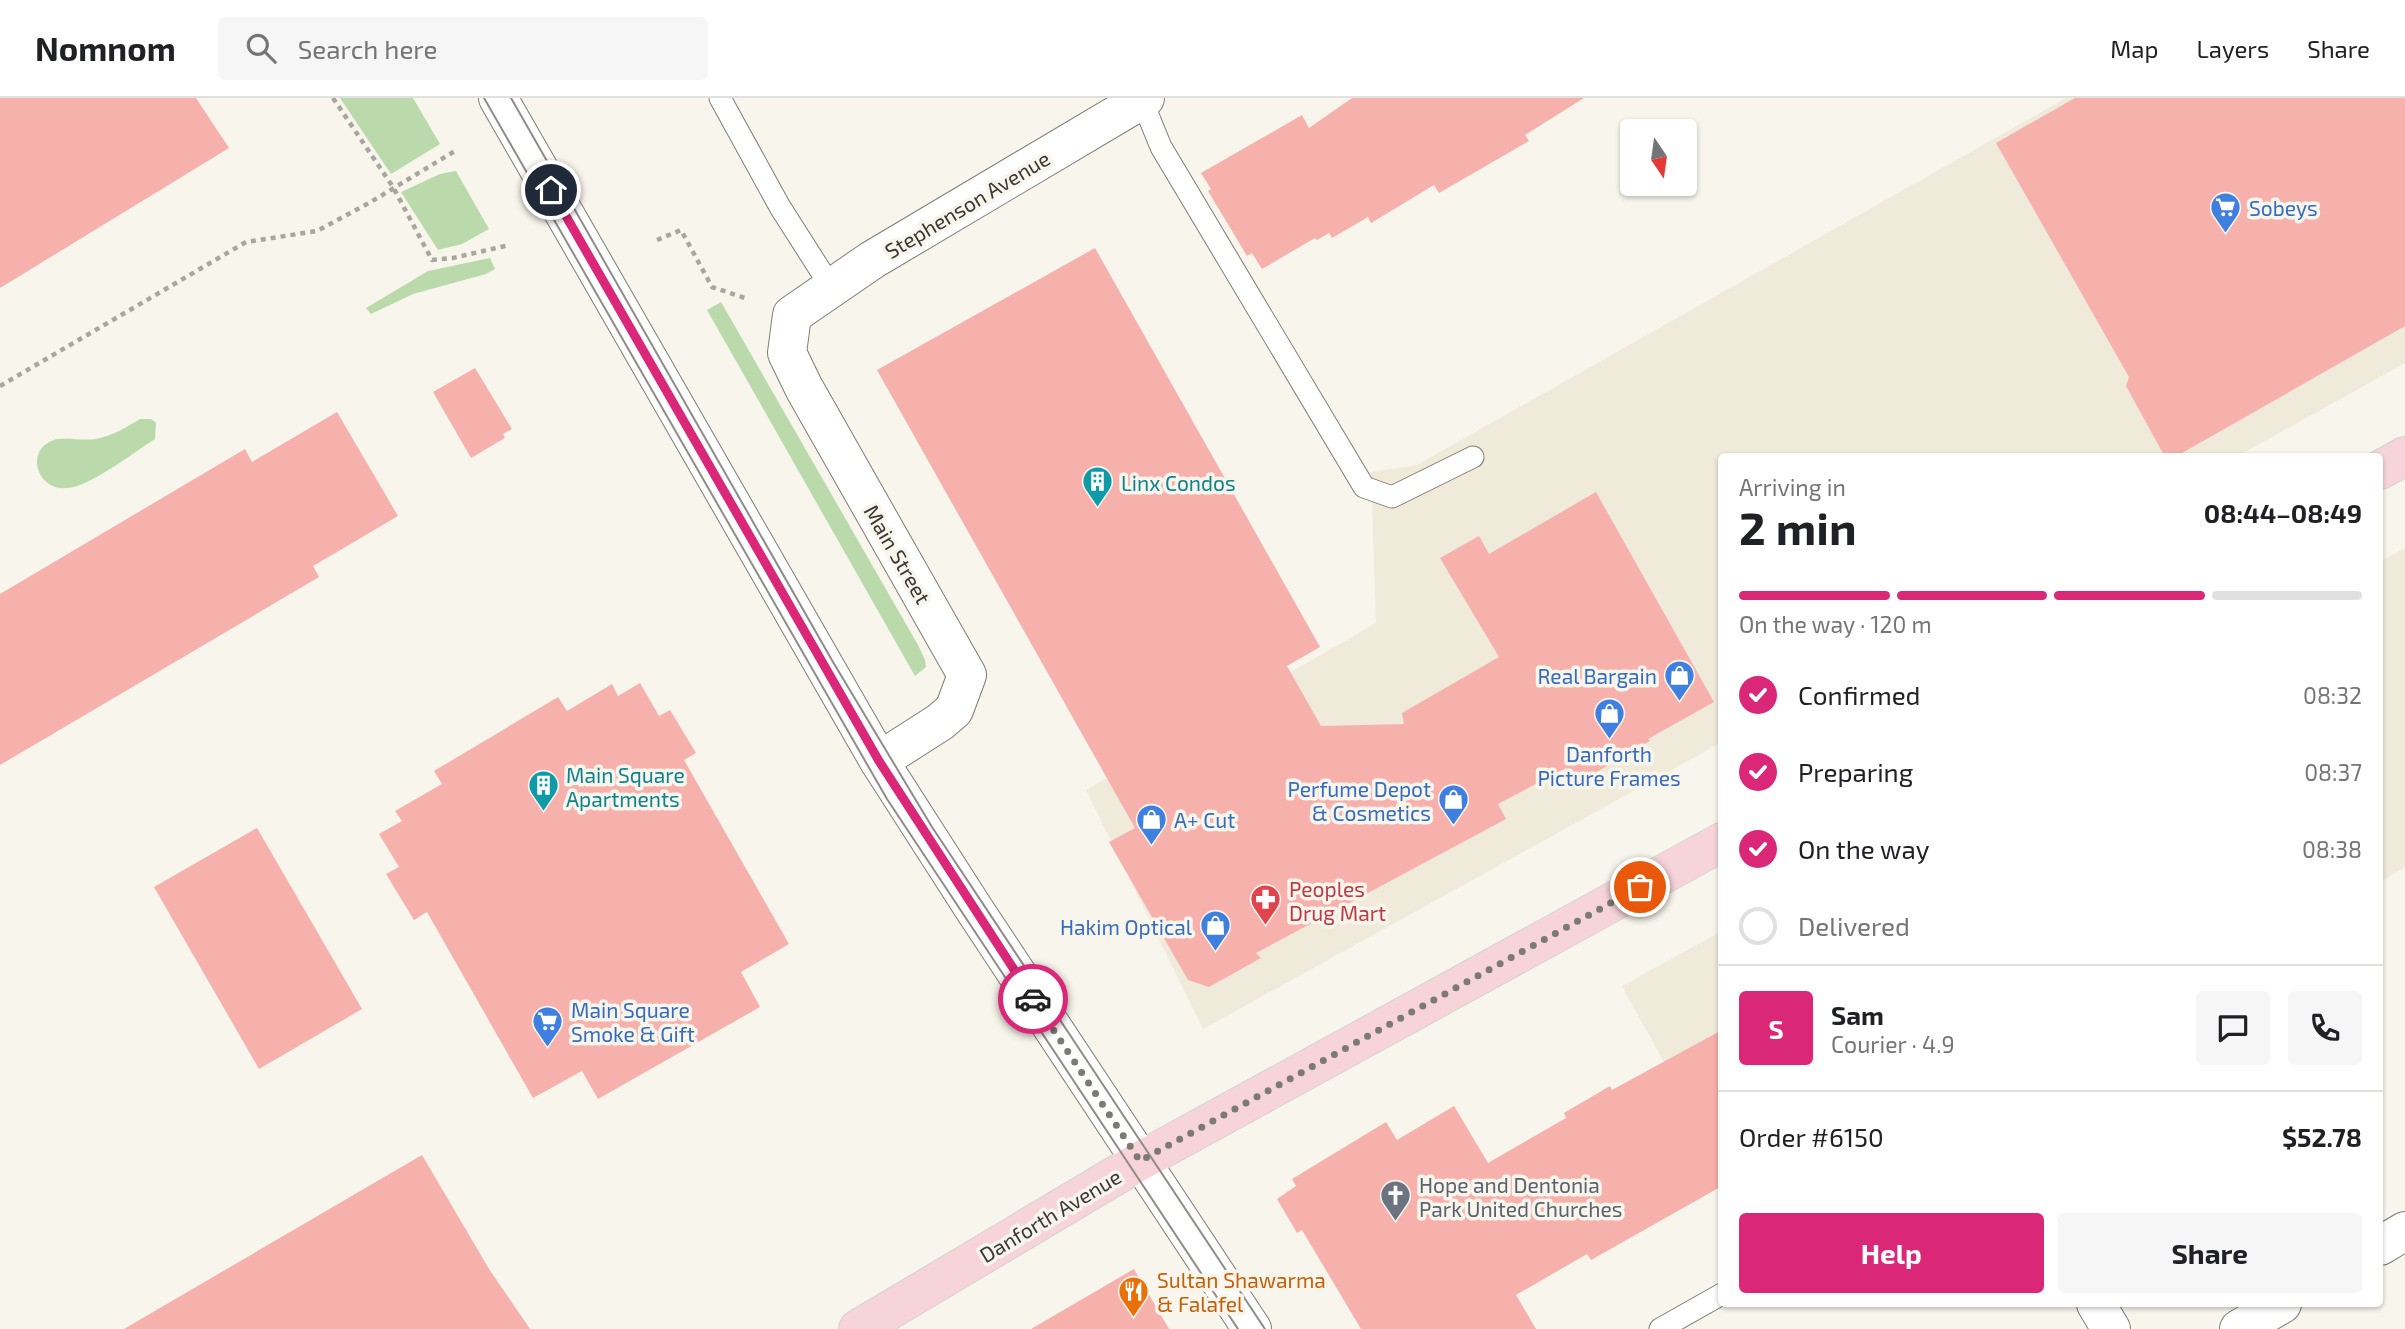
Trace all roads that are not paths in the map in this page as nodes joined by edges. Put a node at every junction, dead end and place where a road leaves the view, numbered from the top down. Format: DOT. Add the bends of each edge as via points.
graph roads {
  1 [pos="498,98"];
  2 [pos="720,98"];
  3 [pos="1143,99"];
  4 [pos="831,287"];
  5 [pos="775,309"];
  6 [pos="2405,456"];
  7 [pos="1473,457"];
  8 [pos="2383,468"];
  9 [pos="879,761"];
  10 [pos="1718,844"];
  11 [pos="1140,1161"];
  12 [pos="2405,1231"];
  13 [pos="2383,1244"];
  14 [pos="1718,1297"];
  15 [pos="2098,1307"];
  16 [pos="2277,1307"];
  17 [pos="1674,1326"];
  18 [pos="858,1329"];
  19 [pos="1252,1329"];
  20 [pos="2111,1329"];
  21 [pos="2239,1329"];
  1 -- 9 [label="street"];
  2 -- 4 [label="lane"];
  3 -- 4 [label="street, Stephenson Avenue"];
  3 -- 7 [label="lane" via="1161,146 1364,487 1392,497"];
  4 -- 5 [label="street, Stephenson Avenue"];
  5 -- 9 [label="street, Main Street" via="787,353 804,388 967,675 954,710"];
  6 -- 8 [label="main road"];
  9 -- 11 [label="street"];
  10 -- 11 [label="main road, Danforth Avenue"];
  11 -- 18 [label="main road, Danforth Avenue"];
  11 -- 19 [label="street"];
  12 -- 13 [label="street"];
  14 -- 17 [label="lane"];
  15 -- 20 [label="street"];
  16 -- 21 [label="street"];
}
